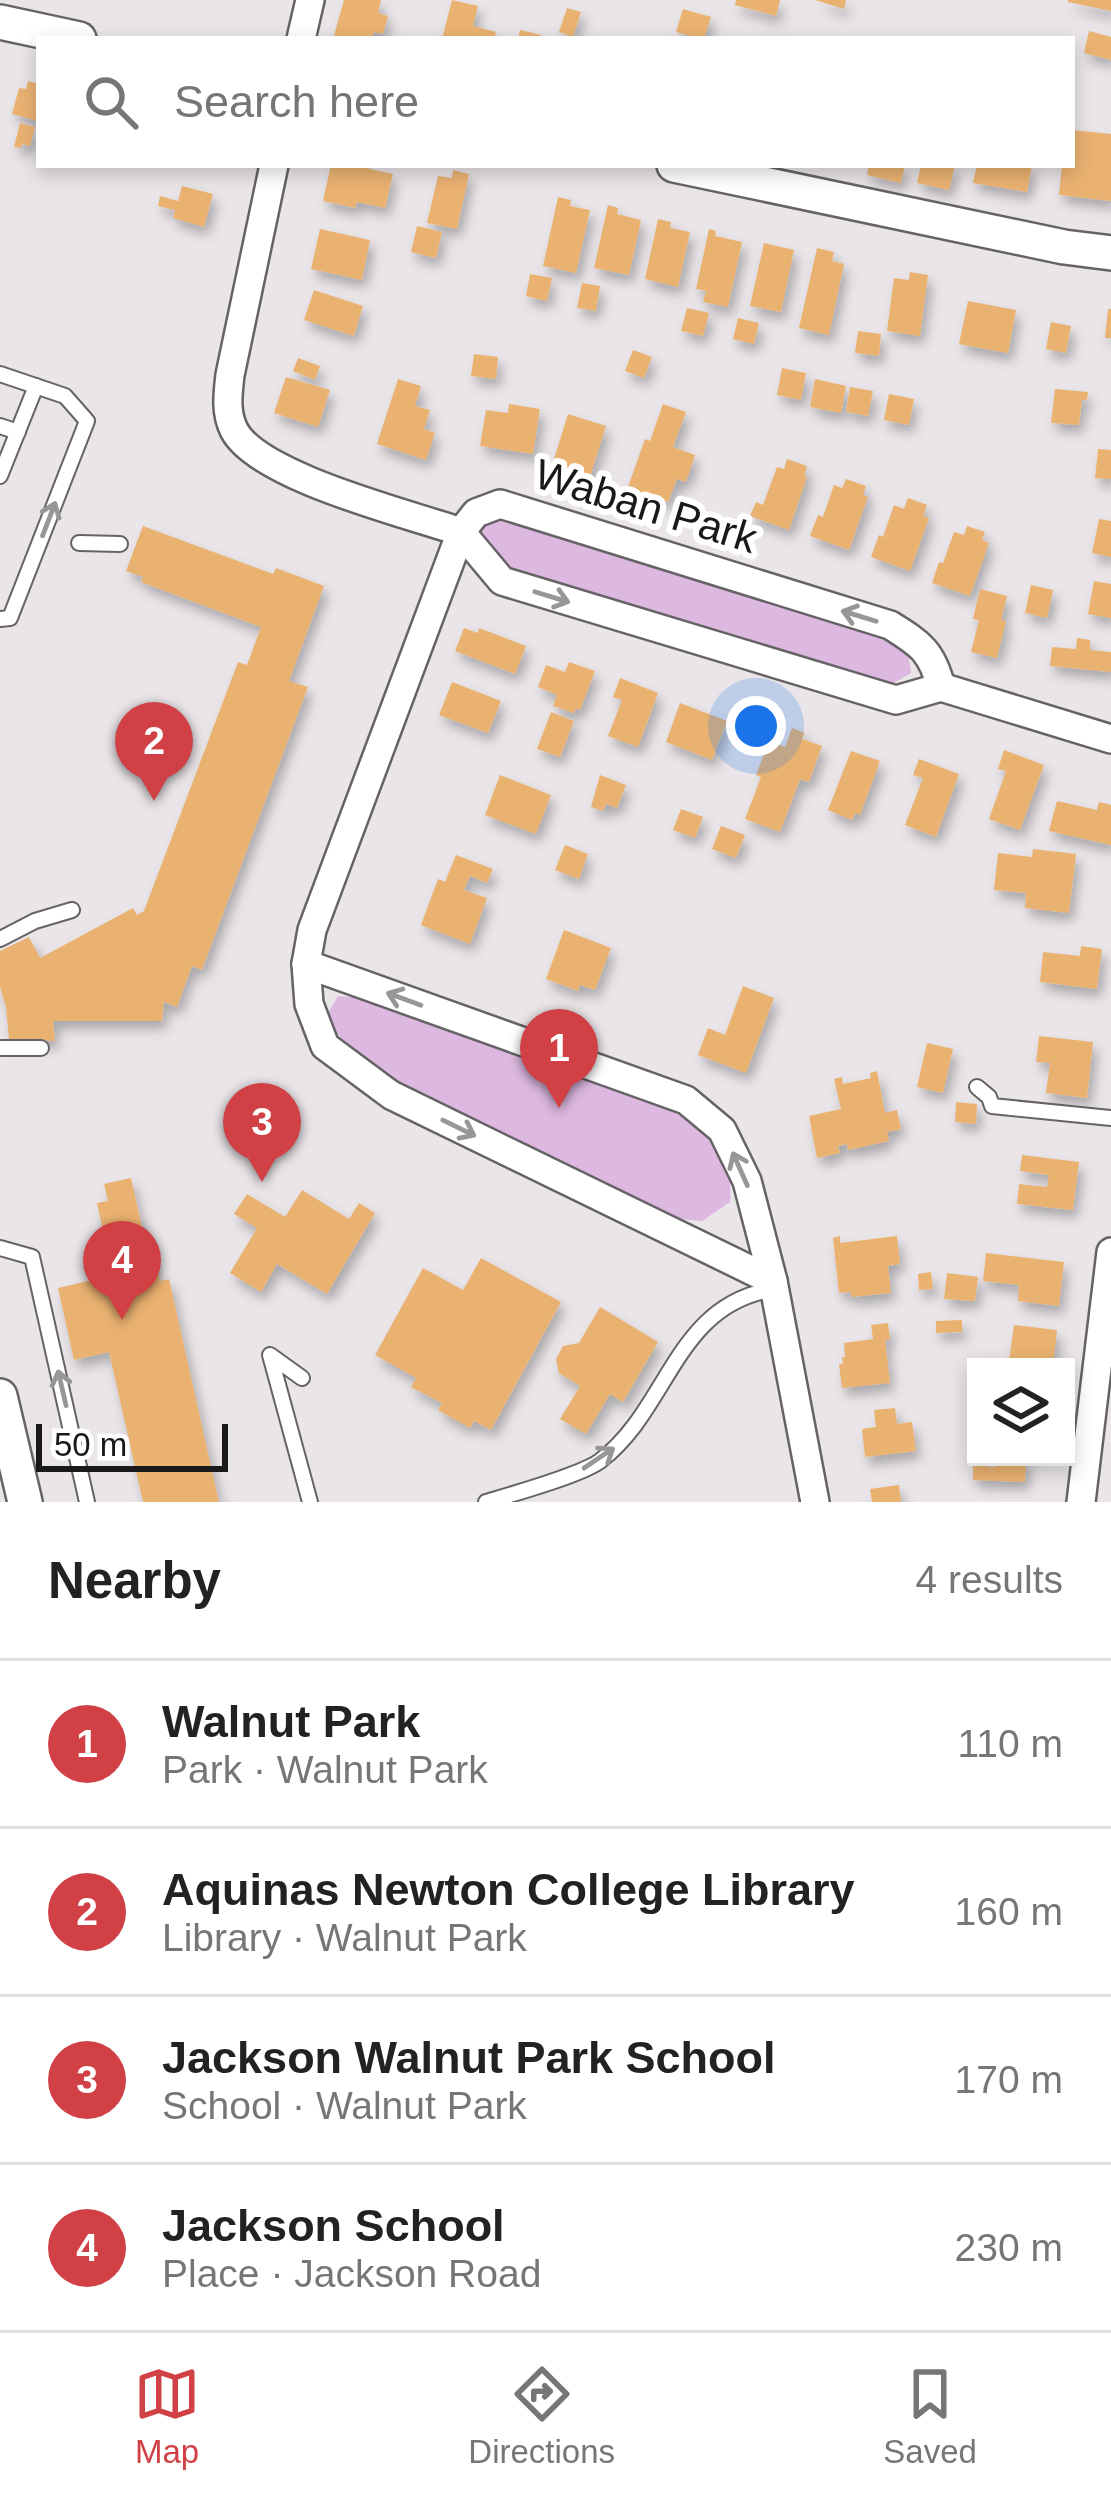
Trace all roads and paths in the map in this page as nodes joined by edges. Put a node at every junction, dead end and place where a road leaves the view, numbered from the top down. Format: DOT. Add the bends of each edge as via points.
graph roads {
  1 [pos="310,0"];
  2 [pos="0,22"];
  3 [pos="65,36"];
  4 [pos="302,36"];
  5 [pos="273,168"];
  6 [pos="688,168"];
  7 [pos="1111,253"];
  8 [pos="0,374"];
  9 [pos="36,386"];
  10 [pos="0,426"];
  11 [pos="17,432"];
  12 [pos="0,476"];
  13 [pos="461,532"];
  14 [pos="79,543"];
  15 [pos="120,544"];
  16 [pos="0,620"];
  17 [pos="941,687"];
  18 [pos="1111,739"];
  19 [pos="71,910"];
  20 [pos="0,939"];
  21 [pos="306,964"];
  22 [pos="0,1048"];
  23 [pos="41,1048"];
  24 [pos="977,1087"];
  25 [pos="1111,1118"];
  26 [pos="0,1248"];
  27 [pos="1111,1252"];
  28 [pos="774,1285"];
  29 [pos="302,1378"];
  30 [pos="0,1396"];
  31 [pos="489,1501"];
  32 [pos="25,1502"];
  33 [pos="87,1502"];
  34 [pos="310,1502"];
  35 [pos="815,1502"];
  36 [pos="1081,1502"];
  1 -- 4 [label="street"];
  2 -- 3 [label="street"];
  5 -- 13 [label="street" via="230,375 226,406 234,432 288,472"];
  6 -- 7 [label="street"];
  8 -- 9 [label="lane"];
  9 -- 11 [label="lane"];
  16 -- 9 [label="lane, one-way" via="10,618 87,421 65,396"];
  10 -- 11 [label="lane"];
  11 -- 12 [label="lane"];
  13 -- 17 [label="street, one-way" via="502,581 896,700"];
  17 -- 13 [label="street, Waban Park, one-way" via="934,661 890,625 500,504 476,513"];
  13 -- 21 [label="street"];
  14 -- 15 [label="lane"];
  17 -- 18 [label="street"];
  19 -- 20 [label="lane"];
  21 -- 28 [label="street, one-way" via="309,1004 325,1046 391,1095"];
  28 -- 21 [label="street, one-way" via="747,1181 722,1130 686,1100"];
  22 -- 23 [label="lane"];
  24 -- 25 [label="lane" via="992,1106"];
  33 -- 26 [label="lane, one-way" via="32,1257"];
  27 -- 36 [label="street"];
  31 -- 28 [label="lane, one-way" via="597,1464 631,1432 684,1345 713,1316"];
  28 -- 35 [label="street"];
  29 -- 34 [label="lane" via="270,1355"];
  30 -- 32 [label="street"];
}
